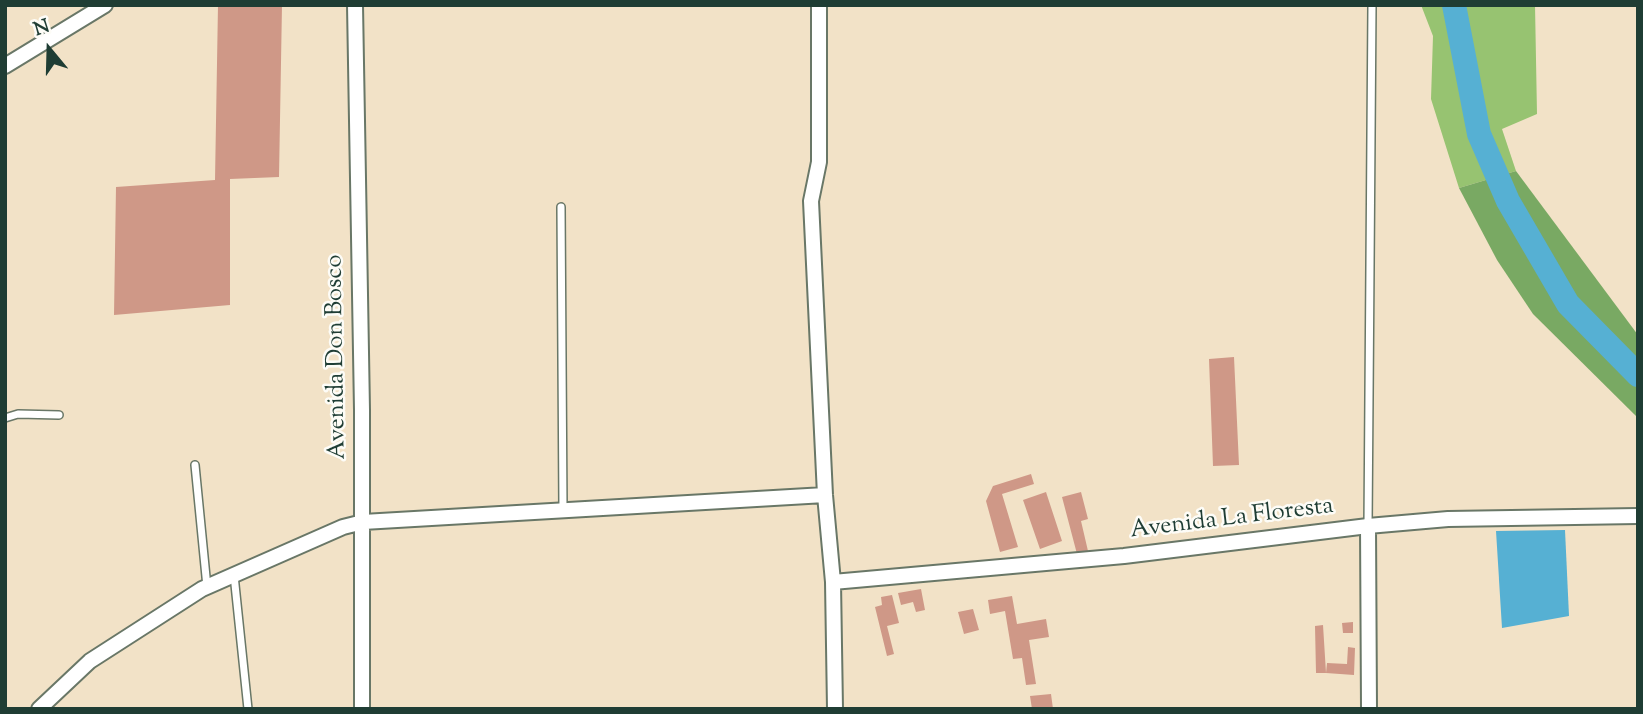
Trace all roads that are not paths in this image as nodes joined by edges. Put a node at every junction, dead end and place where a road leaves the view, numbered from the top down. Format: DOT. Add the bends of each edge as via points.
graph roads {
  1 [pos="105,5"];
  2 [pos="355,5"];
  3 [pos="819,5"];
  4 [pos="1372,5"];
  5 [pos="5,66"];
  6 [pos="561,207"];
  7 [pos="59,415"];
  8 [pos="5,418"];
  9 [pos="195,465"];
  10 [pos="825,495"];
  11 [pos="564,511"];
  12 [pos="1638,516"];
  13 [pos="363,522"];
  14 [pos="1368,526"];
  15 [pos="234,575"];
  16 [pos="833,582"];
  17 [pos="207,587"];
  18 [pos="39,709"];
  19 [pos="248,709"];
  20 [pos="362,709"];
  21 [pos="835,709"];
  22 [pos="1369,709"];
  1 -- 5 [label="street"];
  2 -- 13 [label="street, Avenida Don Bosco"];
  3 -- 10 [label="street" via="819,162 811,201"];
  4 -- 14 [label="lane"];
  6 -- 11 [label="lane"];
  7 -- 8 [label="lane"];
  9 -- 17 [label="lane"];
  10 -- 11 [label="street"];
  10 -- 16 [label="street"];
  11 -- 13 [label="street"];
  12 -- 14 [label="street, Avenida La Floresta" via="1448,519"];
  13 -- 15 [label="street"];
  13 -- 20 [label="street, Avenida Don Bosco"];
  14 -- 16 [label="street, Avenida La Floresta" via="1124,556"];
  14 -- 22 [label="street"];
  15 -- 17 [label="street"];
  15 -- 19 [label="lane"];
  16 -- 21 [label="street"];
  17 -- 18 [label="street" via="90,661"];
}
